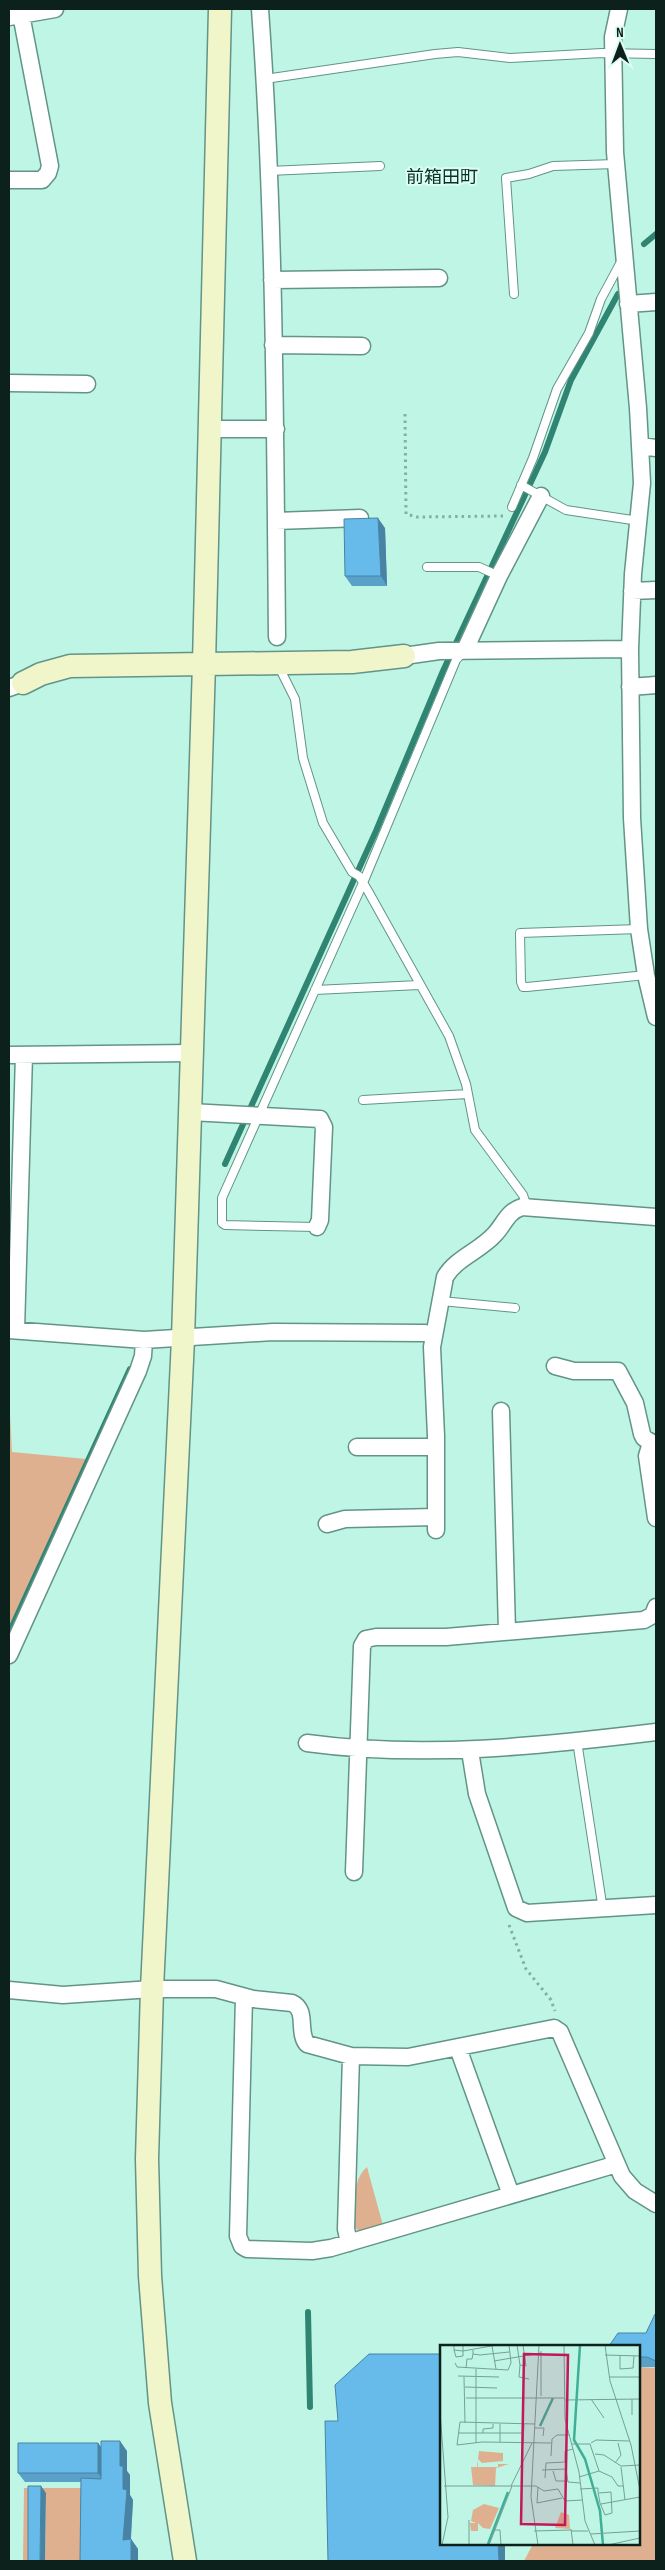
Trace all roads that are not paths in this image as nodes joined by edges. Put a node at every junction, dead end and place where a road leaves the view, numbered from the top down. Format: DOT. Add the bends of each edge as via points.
graph roads {
  1 [pos="55,9"];
  2 [pos="220,9"];
  3 [pos="260,9"];
  4 [pos="619,9"];
  5 [pos="17,13"];
  6 [pos="614,53"];
  7 [pos="656,54"];
  8 [pos="265,78"];
  9 [pos="616,164"];
  10 [pos="380,166"];
  11 [pos="269,171"];
  12 [pos="9,180"];
  13 [pos="624,256"];
  14 [pos="439,278"];
  15 [pos="272,280"];
  16 [pos="514,294"];
  17 [pos="656,302"];
  18 [pos="628,304"];
  19 [pos="273,345"];
  20 [pos="362,346"];
  21 [pos="9,383"];
  22 [pos="88,384"];
  23 [pos="210,428"];
  24 [pos="276,429"];
  25 [pos="648,447"];
  26 [pos="530,489"];
  27 [pos="512,507"];
  28 [pos="360,518"];
  29 [pos="276,521"];
  30 [pos="638,522"];
  31 [pos="427,567"];
  32 [pos="493,573"];
  33 [pos="656,590"];
  34 [pos="632,591"];
  35 [pos="277,636"];
  36 [pos="630,649"];
  37 [pos="465,650"];
  38 [pos="404,656"];
  39 [pos="277,663"];
  40 [pos="204,664"];
  41 [pos="656,685"];
  42 [pos="16,686"];
  43 [pos="630,687"];
  44 [pos="359,878"];
  45 [pos="639,929"];
  46 [pos="646,975"];
  47 [pos="419,985"];
  48 [pos="315,990"];
  49 [pos="656,1017"];
  50 [pos="192,1053"];
  51 [pos="16,1055"];
  52 [pos="468,1094"];
  53 [pos="363,1100"];
  54 [pos="190,1112"];
  55 [pos="259,1115"];
  56 [pos="14,1197"];
  57 [pos="526,1207"];
  58 [pos="656,1217"];
  59 [pos="317,1227"];
  60 [pos="441,1301"];
  61 [pos="515,1308"];
  62 [pos="12,1330"];
  63 [pos="434,1335"];
  64 [pos="183,1339"];
  65 [pos="144,1340"];
  66 [pos="555,1366"];
  67 [pos="501,1411"];
  68 [pos="655,1443"];
  69 [pos="358,1447"];
  70 [pos="436,1447"];
  71 [pos="656,1518"];
  72 [pos="327,1524"];
  73 [pos="656,1607"];
  74 [pos="507,1631"];
  75 [pos="9,1655"];
  76 [pos="656,1732"];
  77 [pos="577,1741"];
  78 [pos="307,1743"];
  79 [pos="359,1750"];
  80 [pos="470,1750"];
  81 [pos="354,1872"];
  82 [pos="656,1905"];
  83 [pos="604,1910"];
  84 [pos="152,1989"];
  85 [pos="9,1990"];
  86 [pos="244,1997"];
  87 [pos="458,2048"];
  88 [pos="350,2056"];
  89 [pos="617,2164"];
  90 [pos="511,2195"];
  91 [pos="656,2204"];
  92 [pos="349,2243"];
  93 [pos="185,2561"];
  1 -- 5 [label="street"];
  2 -- 23 [label="street"];
  3 -- 8 [label="street"];
  4 -- 6 [label="street" via="613,37"];
  5 -- 12 [label="street" via="50,166 42,180"];
  6 -- 7 [label="lane"];
  6 -- 8 [label="lane" via="510,58 458,52"];
  6 -- 9 [label="street"];
  8 -- 11 [label="street"];
  9 -- 13 [label="street"];
  9 -- 16 [label="lane" via="553,166 506,178"];
  10 -- 11 [label="lane"];
  11 -- 15 [label="street"];
  13 -- 18 [label="street"];
  13 -- 26 [label="lane" via="601,299 589,333 557,389 541,438"];
  14 -- 15 [label="street"];
  15 -- 19 [label="street"];
  17 -- 18 [label="street"];
  18 -- 25 [label="street"];
  19 -- 20 [label="street"];
  19 -- 24 [label="street"];
  21 -- 22 [label="street"];
  23 -- 24 [label="street"];
  23 -- 40 [label="street"];
  24 -- 29 [label="street"];
  25 -- 30 [label="street"];
  26 -- 27 [label="lane"];
  26 -- 30 [label="lane" via="566,510"];
  26 -- 32 [label="street"];
  28 -- 29 [label="street"];
  29 -- 35 [label="street"];
  30 -- 34 [label="street"];
  31 -- 32 [label="lane" via="479,567"];
  32 -- 37 [label="street"];
  33 -- 34 [label="street"];
  34 -- 36 [label="street"];
  36 -- 37 [label="street"];
  36 -- 43 [label="street"];
  37 -- 38 [label="street"];
  37 -- 44 [label="lane" via="456,660"];
  38 -- 39 [label="street" via="352,662"];
  39 -- 40 [label="street"];
  39 -- 44 [label="lane" via="295,700 303,758 323,823"];
  40 -- 42 [label="street" via="70,666 41,674"];
  40 -- 50 [label="street"];
  41 -- 43 [label="street"];
  43 -- 45 [label="street" via="632,818"];
  44 -- 47 [label="lane"];
  44 -- 48 [label="lane"];
  45 -- 46 [label="street"];
  45 -- 46 [label="lane" via="520,934 521,982 523,987 527,987"];
  46 -- 49 [label="street"];
  47 -- 48 [label="lane"];
  47 -- 52 [label="lane" via="449,1036"];
  48 -- 55 [label="lane"];
  50 -- 51 [label="street"];
  50 -- 54 [label="street"];
  51 -- 56 [label="street"];
  52 -- 53 [label="lane"];
  52 -- 57 [label="lane" via="475,1130 523,1195"];
  54 -- 55 [label="street"];
  54 -- 64 [label="street"];
  55 -- 59 [label="street" via="313,1118 323,1122 320,1220"];
  55 -- 59 [label="lane" via="224,1189 222,1224"];
  56 -- 62 [label="street"];
  57 -- 58 [label="street"];
  57 -- 60 [label="street" via="510,1212 488,1240 450,1269"];
  60 -- 61 [label="lane"];
  60 -- 63 [label="street"];
  62 -- 65 [label="street"];
  63 -- 64 [label="street" via="273,1332"];
  63 -- 70 [label="street"];
  64 -- 65 [label="street"];
  64 -- 84 [label="street"];
  65 -- 75 [label="street" via="138,1372"];
  66 -- 68 [label="street" via="574,1371 618,1371 635,1403 642,1434"];
  67 -- 74 [label="street"];
  68 -- 71 [label="street" via="650,1446 647,1456"];
  69 -- 70 [label="street"];
  70 -- 72 [label="street" via="436,1524 345,1519"];
  73 -- 74 [label="street" via="653,1615 644,1620"];
  74 -- 79 [label="street" via="366,1639 362,1646"];
  76 -- 77 [label="street"];
  77 -- 80 [label="street"];
  77 -- 83 [label="lane"];
  78 -- 79 [label="street"];
  79 -- 80 [label="street"];
  79 -- 81 [label="street"];
  80 -- 83 [label="street" via="477,1794 516,1908 527,1913"];
  82 -- 83 [label="street"];
  84 -- 85 [label="street" via="63,1995"];
  84 -- 86 [label="street" via="216,1989"];
  84 -- 93 [label="street" via="147,2159 150,2276 160,2403"];
  86 -- 88 [label="street" via="296,2005 301,2013 302,2035 307,2044"];
  86 -- 92 [label="street" via="239,2242 247,2249 312,2251"];
  87 -- 88 [label="street" via="408,2057"];
  87 -- 89 [label="street" via="554,2028 560,2032"];
  87 -- 90 [label="street"];
  88 -- 92 [label="street" via="346,2229"];
  89 -- 90 [label="street"];
  89 -- 91 [label="street" via="628,2184"];
  90 -- 92 [label="street"];
}
